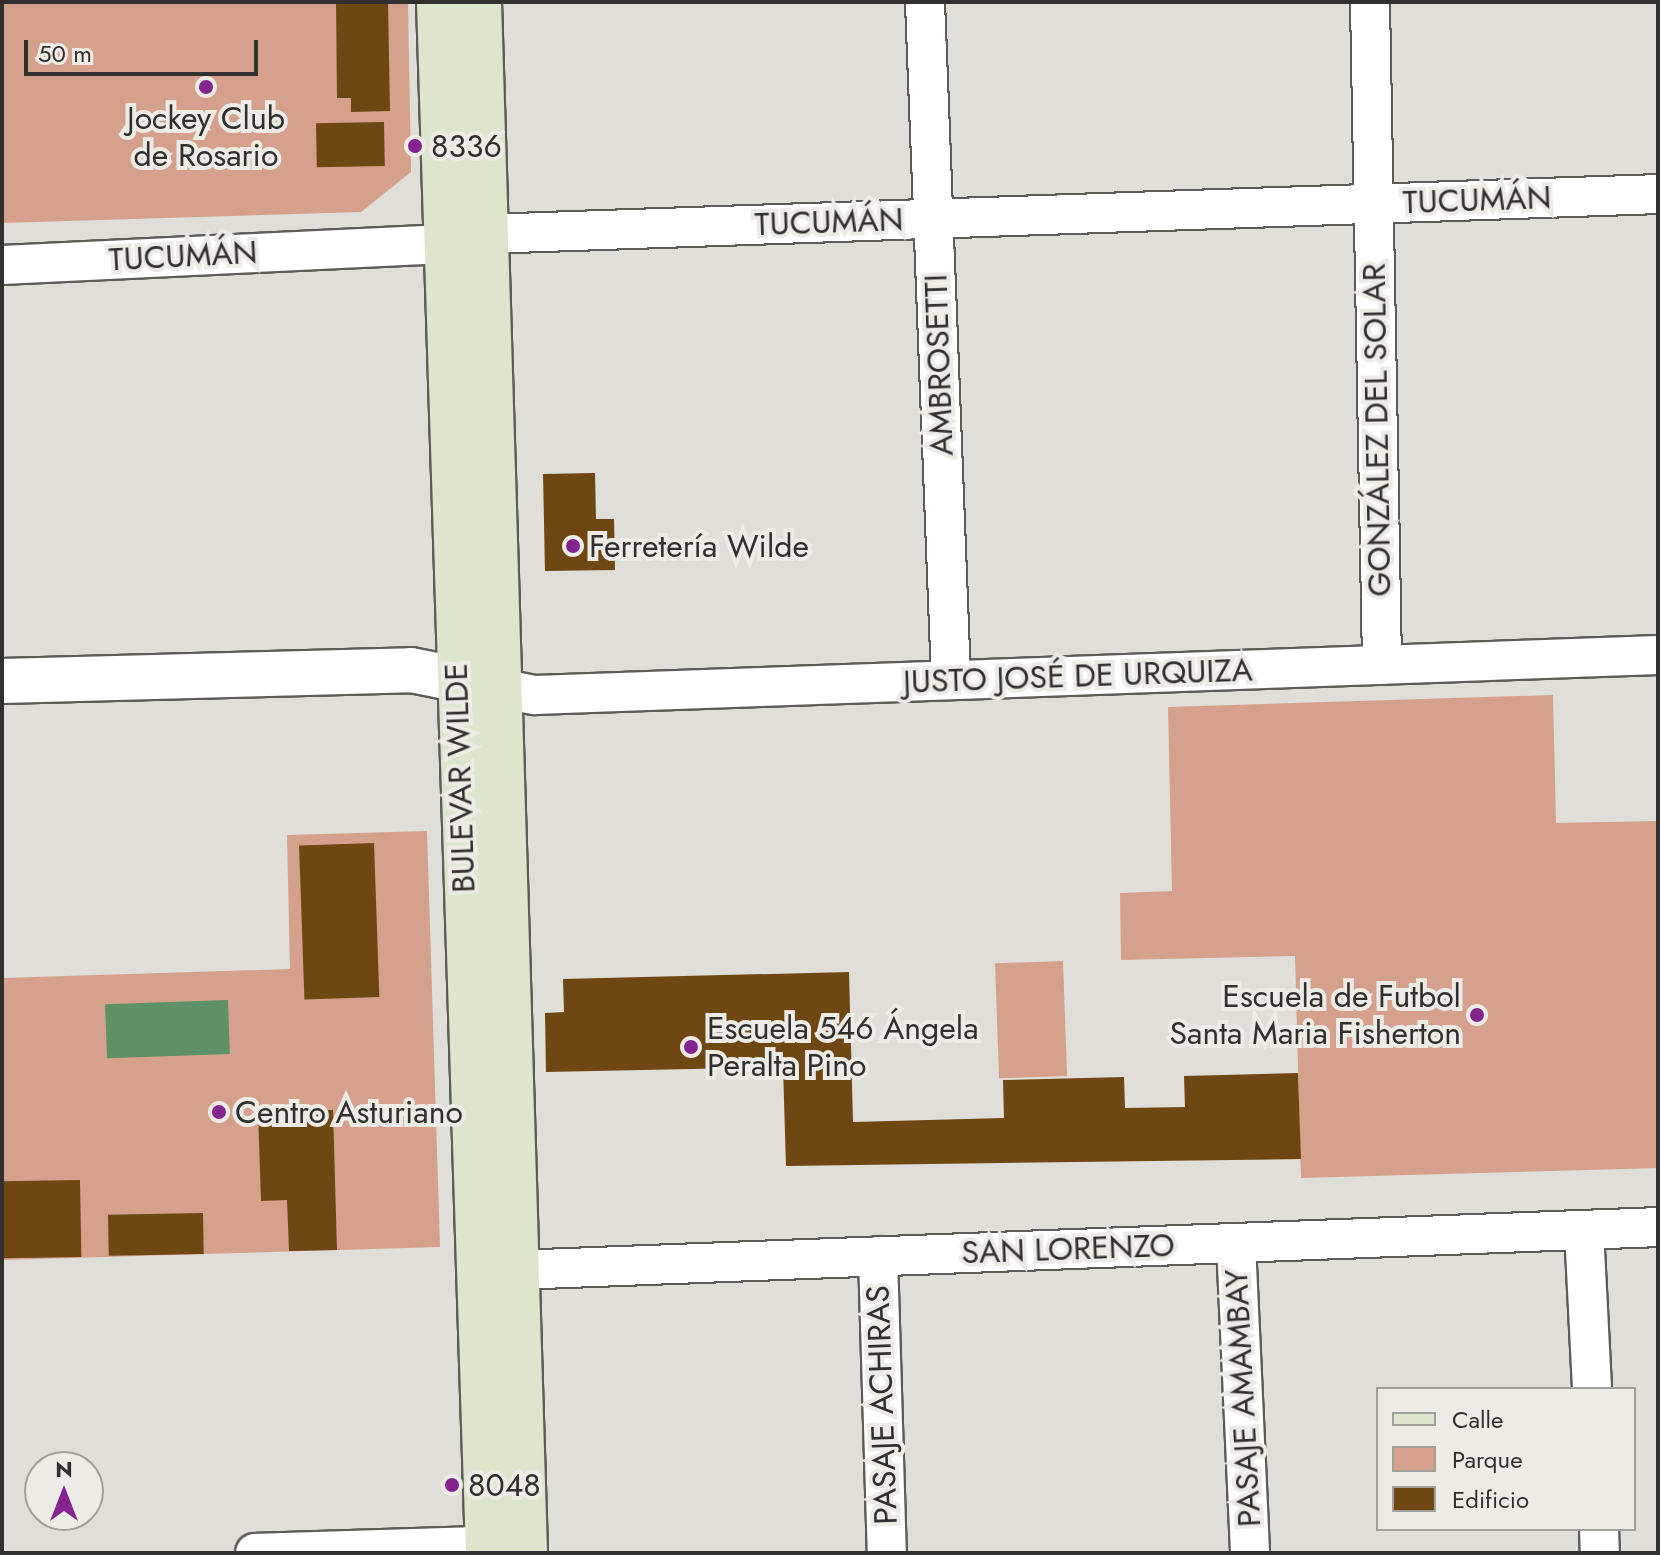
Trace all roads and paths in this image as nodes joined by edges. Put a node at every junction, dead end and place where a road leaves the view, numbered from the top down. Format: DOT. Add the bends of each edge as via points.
graph roads {
  1 [pos="439,2"];
  2 [pos="479,2"];
  3 [pos="925,2"];
  4 [pos="1370,2"];
  5 [pos="1658,194"];
  6 [pos="1373,204"];
  7 [pos="933,218"];
  8 [pos="466,239"];
  9 [pos="2,265"];
  10 [pos="1658,655"];
  11 [pos="1382,665"];
  12 [pos="951,680"];
  13 [pos="2,681"];
  14 [pos="477,683"];
  15 [pos="1658,1227"];
  16 [pos="1584,1230"];
  17 [pos="1236,1243"];
  18 [pos="878,1256"];
  19 [pos="497,1271"];
  20 [pos="1592,1387"];
  21 [pos="1599,1531"];
  22 [pos="506,1549"];
  23 [pos="255,1553"];
  24 [pos="887,1553"];
  25 [pos="1250,1553"];
  26 [pos="1600,1553"];
  1 -- 8 [label="main road, BULEVAR WILDE"];
  2 -- 8 [label="main road, BULEVAR WILDE"];
  3 -- 7 [label="street, AMBROSETTI"];
  4 -- 6 [label="street, GONZÁLEZ DEL SOLAR"];
  5 -- 6 [label="street, TUCUMÁN"];
  6 -- 7 [label="street, TUCUMÁN"];
  6 -- 11 [label="street, GONZÁLEZ DEL SOLAR"];
  7 -- 8 [label="street, TUCUMÁN"];
  7 -- 12 [label="street, AMBROSETTI"];
  8 -- 9 [label="street, TUCUMÁN"];
  8 -- 14 [label="main road, BULEVAR WILDE"];
  10 -- 11 [label="street, JUSTO JOSÉ DE URQUIZA"];
  11 -- 12 [label="street, JUSTO JOSÉ DE URQUIZA"];
  12 -- 14 [label="street, JUSTO JOSÉ DE URQUIZA" via="535,695"];
  13 -- 14 [label="street" via="411,670"];
  14 -- 19 [label="main road, BULEVAR WILDE"];
  15 -- 16 [label="street, SAN LORENZO"];
  16 -- 17 [label="street, SAN LORENZO"];
  16 -- 20 [label="street"];
  17 -- 18 [label="street, SAN LORENZO"];
  17 -- 25 [label="street, PASAJE AMAMBAY"];
  18 -- 19 [label="street, SAN LORENZO"];
  18 -- 24 [label="street, PASAJE ACHIRAS"];
  19 -- 22 [label="main road, BULEVAR WILDE"];
  21 -- 26 [label="street"];
  22 -- 23 [label="street"];
}
